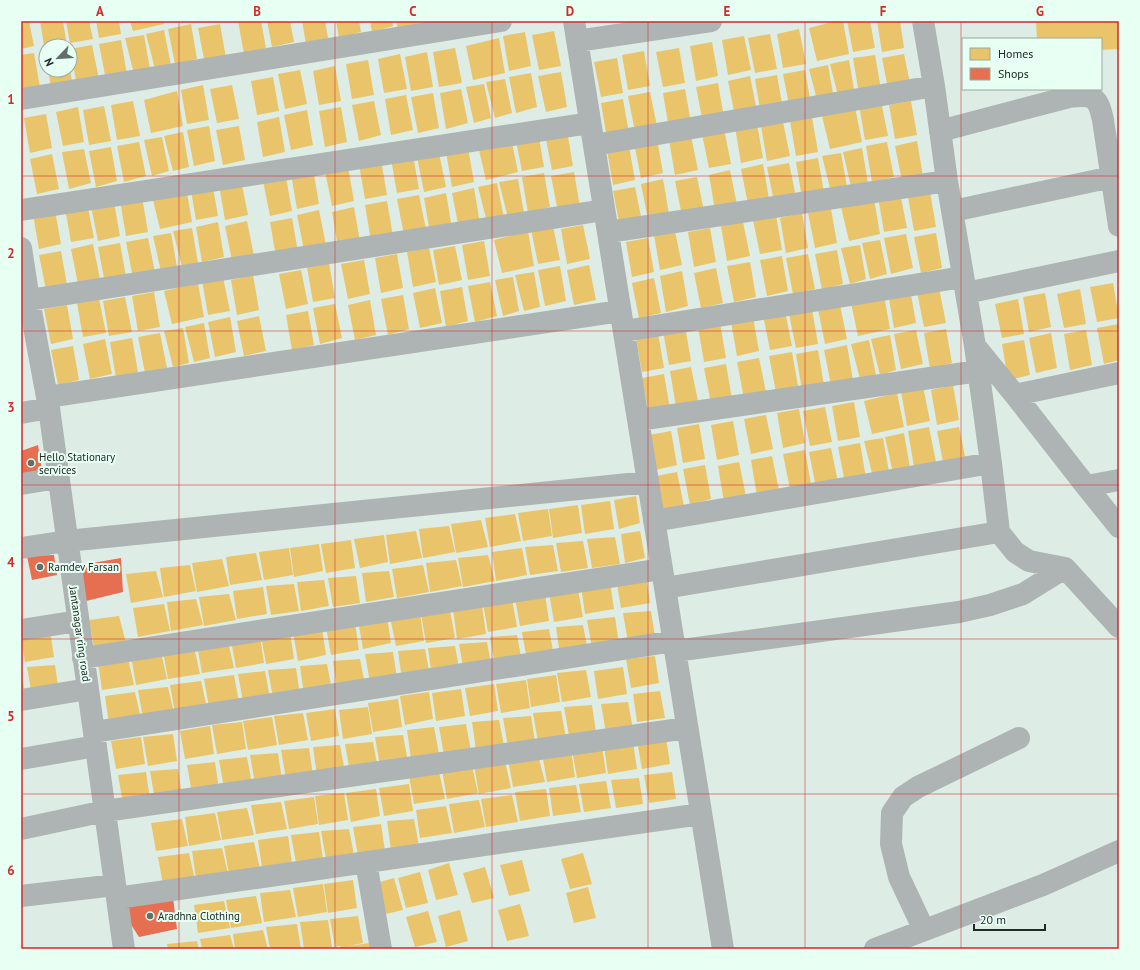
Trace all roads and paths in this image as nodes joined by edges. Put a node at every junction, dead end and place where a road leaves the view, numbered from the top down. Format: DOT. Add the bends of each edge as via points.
graph roads {
  1 [pos="501,21"];
  2 [pos="711,21"];
  3 [pos="923,21"];
  4 [pos="576,31"];
  5 [pos="934,86"];
  6 [pos="21,100"];
  7 [pos="1111,119"];
  8 [pos="590,123"];
  9 [pos="940,131"];
  10 [pos="594,145"];
  11 [pos="1112,177"];
  12 [pos="947,180"];
  13 [pos="21,210"];
  14 [pos="604,210"];
  15 [pos="952,211"];
  16 [pos="1119,226"];
  17 [pos="608,232"];
  18 [pos="21,248"];
  19 [pos="1119,261"];
  20 [pos="23,279"];
  21 [pos="964,285"];
  22 [pos="29,300"];
  23 [pos="622,321"];
  24 [pos="975,346"];
  25 [pos="30,349"];
  26 [pos="979,371"];
  27 [pos="1119,373"];
  28 [pos="1016,395"];
  29 [pos="48,403"];
  30 [pos="21,413"];
  31 [pos="638,420"];
  32 [pos="991,462"];
  33 [pos="58,478"];
  34 [pos="1119,480"];
  35 [pos="648,482"];
  36 [pos="21,484"];
  37 [pos="1086,486"];
  38 [pos="654,521"];
  39 [pos="1119,527"];
  40 [pos="999,532"];
  41 [pos="67,541"];
  42 [pos="21,548"];
  43 [pos="1064,568"];
  44 [pos="663,578"];
  45 [pos="78,621"];
  46 [pos="1119,627"];
  47 [pos="21,630"];
  48 [pos="674,646"];
  49 [pos="84,658"];
  50 [pos="88,689"];
  51 [pos="21,700"];
  52 [pos="687,728"];
  53 [pos="1019,738"];
  54 [pos="95,739"];
  55 [pos="21,759"];
  56 [pos="105,812"];
  57 [pos="701,814"];
  58 [pos="21,829"];
  59 [pos="1119,851"];
  60 [pos="366,862"];
  61 [pos="116,891"];
  62 [pos="21,896"];
  63 [pos="924,930"];
  64 [pos="124,949"];
  65 [pos="381,949"];
  66 [pos="723,949"];
  67 [pos="875,949"];
  1 -- 6 [label="street"];
  2 -- 4 [label="street"];
  3 -- 5 [label="street"];
  4 -- 8 [label="street"];
  5 -- 9 [label="street"];
  5 -- 10 [label="street"];
  7 -- 9 [label="street" via="1093,97 1082,96 1069,97"];
  7 -- 11 [label="street"];
  8 -- 10 [label="street"];
  8 -- 13 [label="street"];
  9 -- 12 [label="street"];
  10 -- 14 [label="street"];
  11 -- 15 [label="street"];
  11 -- 16 [label="street"];
  12 -- 15 [label="street"];
  12 -- 17 [label="street"];
  14 -- 17 [label="street"];
  14 -- 22 [label="street"];
  15 -- 21 [label="street"];
  17 -- 23 [label="street"];
  18 -- 20 [label="street, Jantanagar ring road"];
  19 -- 21 [label="street"];
  20 -- 22 [label="street, Jantanagar ring road"];
  21 -- 23 [label="street"];
  21 -- 24 [label="street"];
  22 -- 25 [label="street, Jantanagar ring road"];
  23 -- 29 [label="street"];
  23 -- 31 [label="street"];
  24 -- 26 [label="street"];
  24 -- 28 [label="street"];
  25 -- 29 [label="street, Jantanagar ring road"];
  26 -- 31 [label="street"];
  26 -- 32 [label="street"];
  27 -- 28 [label="street"];
  28 -- 37 [label="street"];
  29 -- 30 [label="street"];
  29 -- 33 [label="street, Jantanagar ring road"];
  31 -- 35 [label="street"];
  32 -- 38 [label="street"];
  32 -- 40 [label="street"];
  33 -- 36 [label="street"];
  33 -- 41 [label="street, Jantanagar ring road"];
  34 -- 37 [label="street"];
  35 -- 38 [label="street"];
  35 -- 41 [label="street"];
  37 -- 39 [label="street"];
  38 -- 44 [label="street"];
  40 -- 43 [label="street" via="1015,552 1029,561"];
  40 -- 44 [label="street"];
  41 -- 42 [label="street"];
  41 -- 45 [label="street, Jantanagar ring road"];
  43 -- 46 [label="street"];
  43 -- 48 [label="street" via="1022,594 959,612"];
  44 -- 48 [label="street"];
  44 -- 49 [label="street"];
  45 -- 47 [label="street"];
  45 -- 49 [label="street, Jantanagar ring road"];
  48 -- 52 [label="street"];
  48 -- 54 [label="street"];
  49 -- 50 [label="street, Jantanagar ring road"];
  50 -- 51 [label="street"];
  50 -- 54 [label="street, Jantanagar ring road"];
  52 -- 56 [label="street"];
  52 -- 57 [label="street"];
  53 -- 63 [label="street" via="918,787 903,798 892,813 891,844 899,877"];
  54 -- 55 [label="street"];
  54 -- 56 [label="street, Jantanagar ring road"];
  56 -- 58 [label="street"];
  56 -- 61 [label="street, Jantanagar ring road"];
  57 -- 60 [label="street"];
  57 -- 66 [label="street"];
  59 -- 63 [label="street" via="1043,884"];
  60 -- 61 [label="street"];
  60 -- 65 [label="street"];
  61 -- 62 [label="street"];
  61 -- 64 [label="street, Jantanagar ring road"];
  63 -- 67 [label="street"];
}
